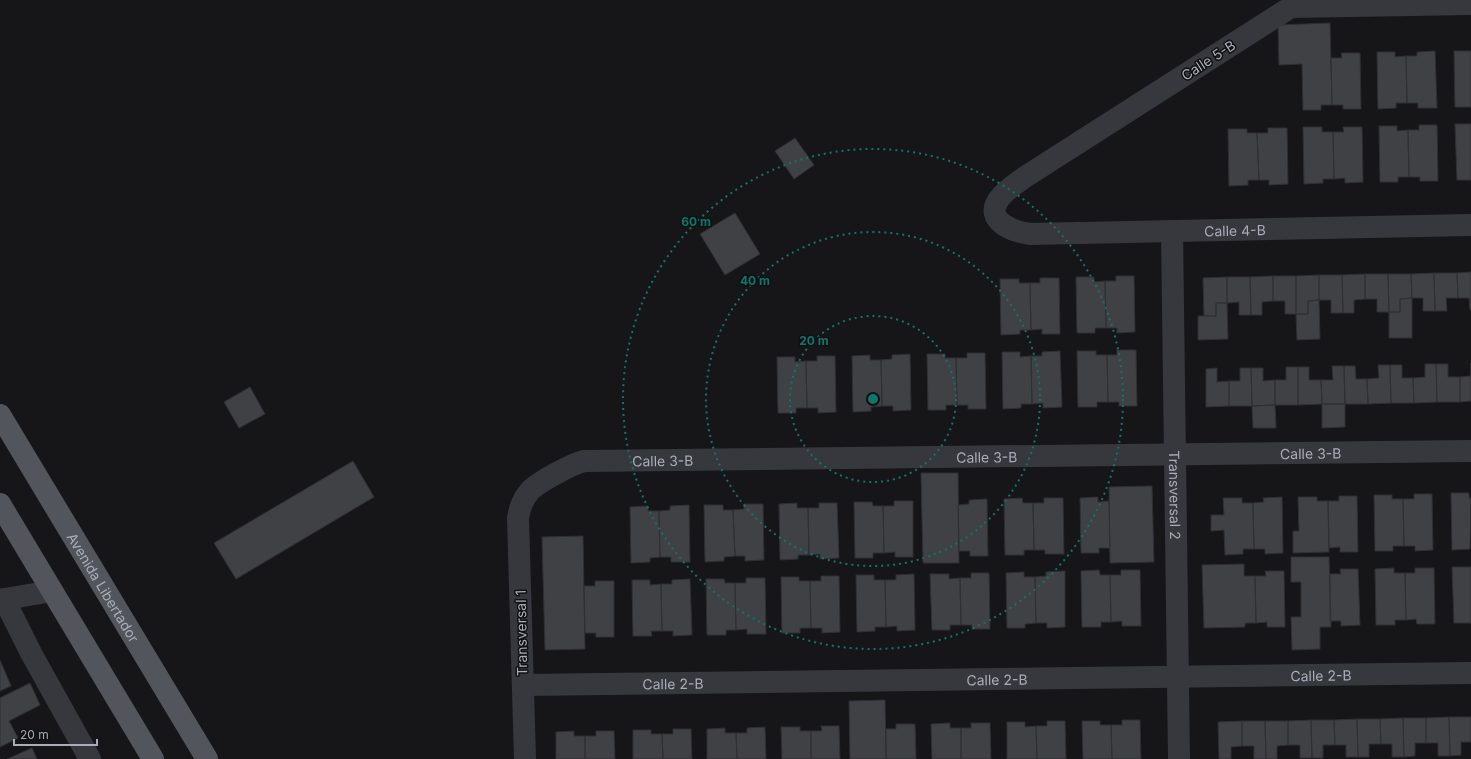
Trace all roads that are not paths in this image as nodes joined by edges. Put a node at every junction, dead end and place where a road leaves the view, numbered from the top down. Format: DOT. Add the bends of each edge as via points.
graph roads {
  1 [pos="1471,4"];
  2 [pos="1001,224"];
  3 [pos="1471,225"];
  4 [pos="1172,231"];
  5 [pos="0,415"];
  6 [pos="1471,451"];
  7 [pos="1174,455"];
  8 [pos="0,504"];
  9 [pos="520,507"];
  10 [pos="52,591"];
  11 [pos="2,600"];
  12 [pos="1471,673"];
  13 [pos="1178,677"];
  14 [pos="523,685"];
  15 [pos="90,759"];
  16 [pos="153,759"];
  17 [pos="207,759"];
  18 [pos="525,759"];
  19 [pos="1178,759"];
  1 -- 2 [label="street, Calle 5-B" via="1291,7 1025,177 996,202 996,216"];
  2 -- 4 [label="street, Calle 4-B" via="1018,232 1030,234"];
  3 -- 4 [label="street, Calle 4-B"];
  4 -- 7 [label="street, Transversal 2"];
  5 -- 17 [label="main road, Avenida Libertador"];
  6 -- 7 [label="street, Calle 3-B"];
  7 -- 9 [label="street, Calle 3-B" via="584,461 574,464 530,490"];
  7 -- 13 [label="street, Transversal 2"];
  8 -- 10 [label="main road"];
  9 -- 14 [label="street, Transversal 1" via="518,518"];
  10 -- 11 [label="street"];
  10 -- 16 [label="main road"];
  11 -- 15 [label="street"];
  12 -- 13 [label="street, Calle 2-B"];
  13 -- 14 [label="street, Calle 2-B"];
  13 -- 19 [label="street, Transversal 2"];
  14 -- 18 [label="street, Transversal 1"];
}
